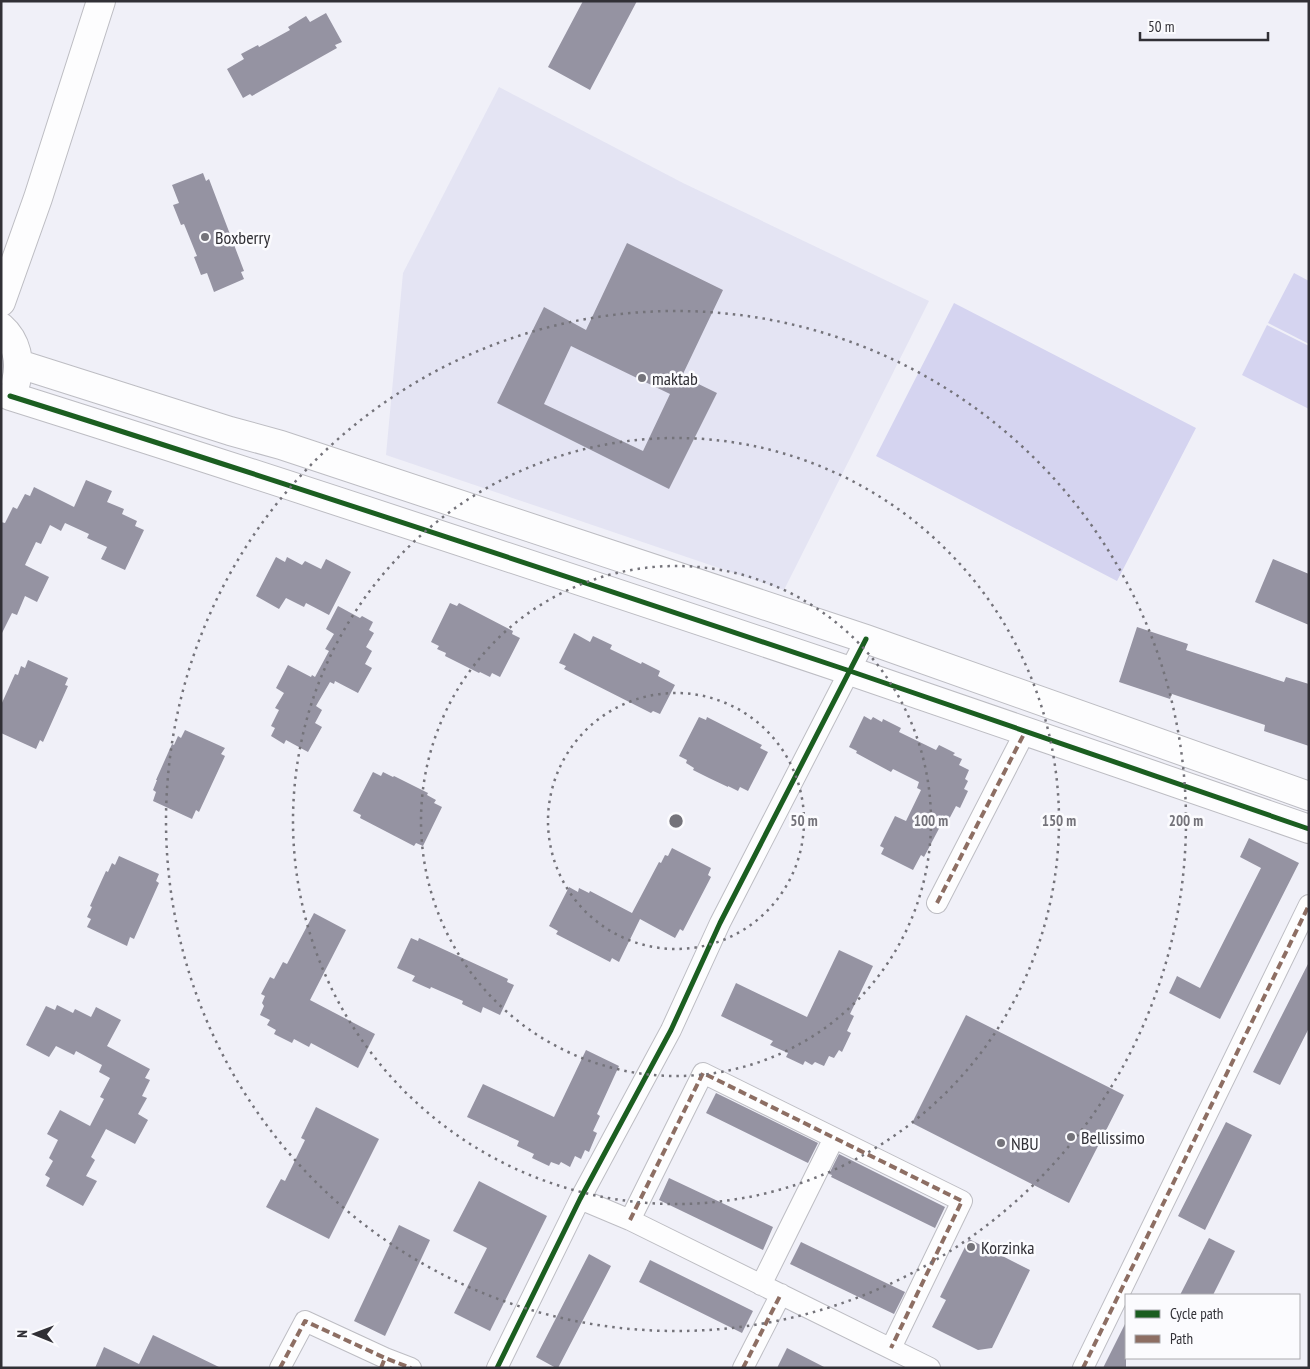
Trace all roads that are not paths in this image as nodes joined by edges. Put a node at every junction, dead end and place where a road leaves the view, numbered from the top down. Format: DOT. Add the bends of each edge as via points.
graph roads {
  1 [pos="101,1"];
  2 [pos="1,302"];
  3 [pos="1,327"];
  4 [pos="19,364"];
  5 [pos="6,401"];
  6 [pos="866,639"];
  7 [pos="850,671"];
  8 [pos="1025,732"];
  9 [pos="1309,796"];
  10 [pos="1309,829"];
  11 [pos="937,903"];
  12 [pos="1309,905"];
  13 [pos="834,1138"];
  14 [pos="580,1199"];
  15 [pos="630,1220"];
  16 [pos="761,1285"];
  17 [pos="781,1294"];
  18 [pos="891,1348"];
  19 [pos="383,1363"];
  20 [pos="280,1368"];
  21 [pos="411,1368"];
  22 [pos="497,1368"];
  23 [pos="744,1368"];
  24 [pos="930,1368"];
  25 [pos="1083,1368"];
  1 -- 2 [label="street"];
  3 -- 4 [label="street" via="16,347"];
  4 -- 5 [label="street" via="17,381"];
  4 -- 6 [label="street" via="281,445"];
  5 -- 7 [label="street" via="216,461"];
  6 -- 7 [label="street"];
  6 -- 9 [label="street"];
  7 -- 8 [label="street"];
  7 -- 14 [label="street" via="720,923 672,1030"];
  8 -- 10 [label="street"];
  8 -- 11 [label="street"];
  12 -- 25 [label="street"];
  13 -- 15 [label="street" via="703,1073"];
  13 -- 16 [label="street"];
  13 -- 18 [label="street" via="962,1201"];
  14 -- 15 [label="street"];
  14 -- 22 [label="street"];
  15 -- 16 [label="street"];
  16 -- 17 [label="street"];
  17 -- 18 [label="street"];
  17 -- 23 [label="street"];
  18 -- 24 [label="street"];
  19 -- 20 [label="street" via="305,1321"];
  19 -- 21 [label="street"];
}
